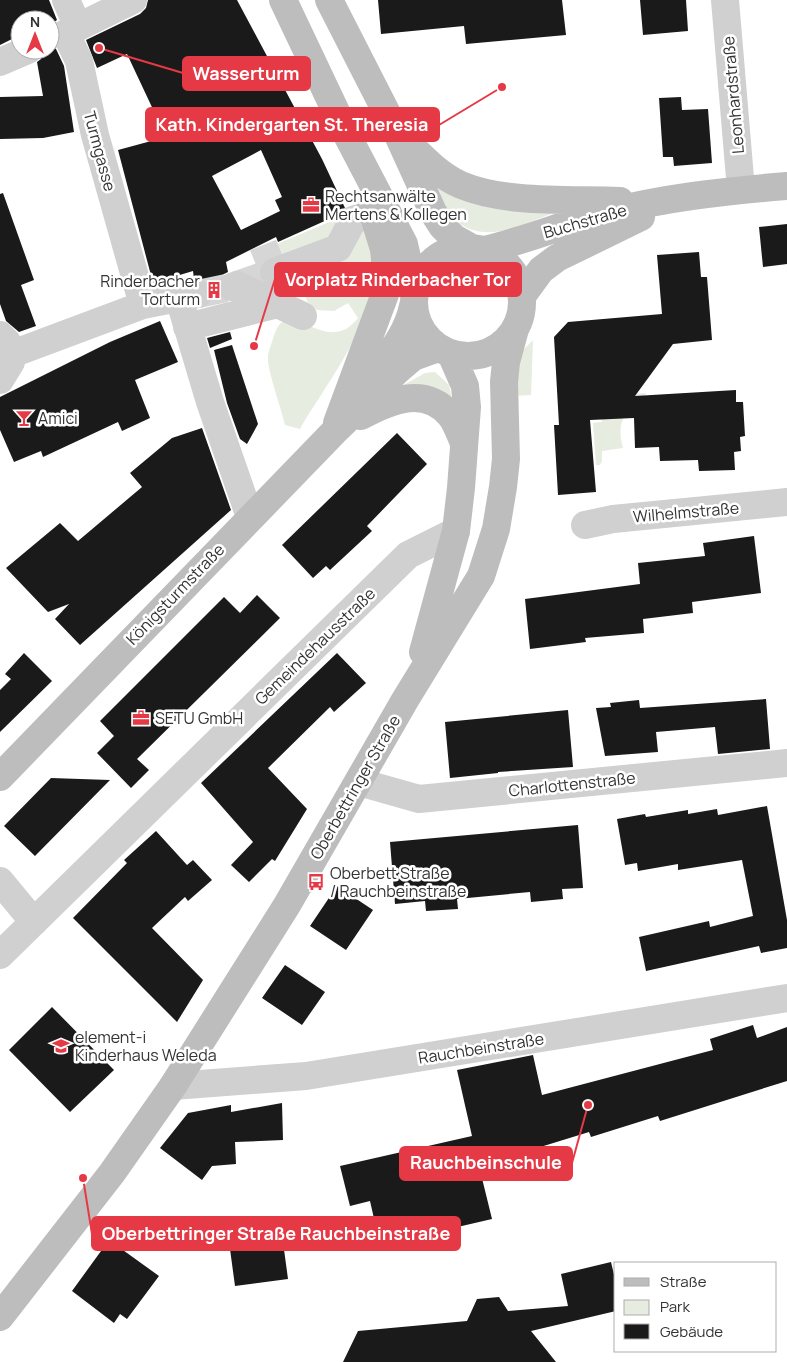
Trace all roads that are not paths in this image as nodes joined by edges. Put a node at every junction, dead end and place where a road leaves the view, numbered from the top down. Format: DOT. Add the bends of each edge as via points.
graph roads {
  1 [pos="66,0"];
  2 [pos="132,0"];
  3 [pos="283,0"];
  4 [pos="329,0"];
  5 [pos="725,0"];
  6 [pos="61,35"];
  7 [pos="397,133"];
  8 [pos="348,135"];
  9 [pos="787,186"];
  10 [pos="741,190"];
  11 [pos="686,198"];
  12 [pos="657,203"];
  13 [pos="364,216"];
  14 [pos="477,249"];
  15 [pos="231,287"];
  16 [pos="522,296"];
  17 [pos="414,298"];
  18 [pos="278,304"];
  19 [pos="143,305"];
  20 [pos="303,316"];
  21 [pos="187,327"];
  22 [pos="515,329"];
  23 [pos="6,345"];
  24 [pos="444,351"];
  25 [pos="0,380"];
  26 [pos="334,432"];
  27 [pos="464,443"];
  28 [pos="787,502"];
  29 [pos="250,517"];
  30 [pos="585,525"];
  31 [pos="456,531"];
  32 [pos="405,700"];
  33 [pos="787,763"];
  34 [pos="6,768"];
  35 [pos="359,782"];
  36 [pos="0,881"];
  37 [pos="34,922"];
  38 [pos="0,955"];
  39 [pos="787,998"];
  40 [pos="173,1086"];
  41 [pos="0,1318"];
  1 -- 6 [label="street, Turmgasse" via="75,20"];
  2 -- 6 [label="street"];
  3 -- 8 [label="street"];
  4 -- 7 [label="street"];
  5 -- 10 [label="street, Leonhardstraße"];
  6 -- 19 [label="street, Turmgasse" via="68,38 79,61 95,134"];
  7 -- 12 [label="street" via="449,178 479,190 508,196"];
  7 -- 14 [label="street" via="442,226 454,238"];
  8 -- 17 [label="street" via="404,244"];
  8 -- 26 [label="street" via="356,175 372,209 384,249 385,286 380,312"];
  9 -- 10 [label="street, Buchstraße"];
  10 -- 11 [label="street, Buchstraße"];
  11 -- 12 [label="street, Buchstraße"];
  11 -- 16 [label="street, Buchstraße" via="557,258 541,270"];
  12 -- 14 [label="street, Buchstraße" via="600,214 510,244"];
  13 -- 18 [label="street" via="353,220 338,248 282,269"];
  14 -- 16 [label="street" via="499,257 510,268"];
  14 -- 17 [label="street" via="455,249 441,254 420,275"];
  15 -- 18 [label="street" via="237,286"];
  16 -- 22 [label="street" via="521,313"];
  17 -- 24 [label="street" via="421,329"];
  17 -- 26 [label="street, Königsturmstraße" via="403,335"];
  18 -- 20 [label="street"];
  18 -- 21 [label="street"];
  19 -- 21 [label="street" via="188,296"];
  19 -- 23 [label="street"];
  21 -- 29 [label="street"];
  22 -- 24 [label="street" via="503,344 487,353 469,357"];
  22 -- 32 [label="street, Oberbettringer Straße" via="504,382 506,459 496,529 481,576"];
  23 -- 25 [label="street" via="11,362"];
  24 -- 26 [label="street, Königsturmstraße" via="413,357"];
  24 -- 27 [label="street, Oberbettringer Straße" via="465,386"];
  26 -- 27 [label="street" via="380,406 397,399 416,397 429,401 450,415"];
  26 -- 29 [label="street, Königsturmstraße"];
  27 -- 31 [label="street, Oberbettringer Straße"];
  28 -- 30 [label="street, Wilhelmstraße" via="613,519"];
  29 -- 34 [label="street, Königsturmstraße"];
  31 -- 32 [label="street, Oberbettringer Straße" via="428,637"];
  31 -- 37 [label="street, Gemeindehausstraße" via="408,555"];
  32 -- 35 [label="street, Oberbettringer Straße"];
  33 -- 35 [label="street, Charlottenstraße" via="419,799"];
  35 -- 40 [label="street, Oberbettringer Straße"];
  36 -- 37 [label="street"];
  37 -- 38 [label="street, Gemeindehausstraße"];
  39 -- 40 [label="street, Rauchbeinstraße" via="306,1076"];
  40 -- 41 [label="street, Oberbettringer Straße" via="112,1173"];
}
